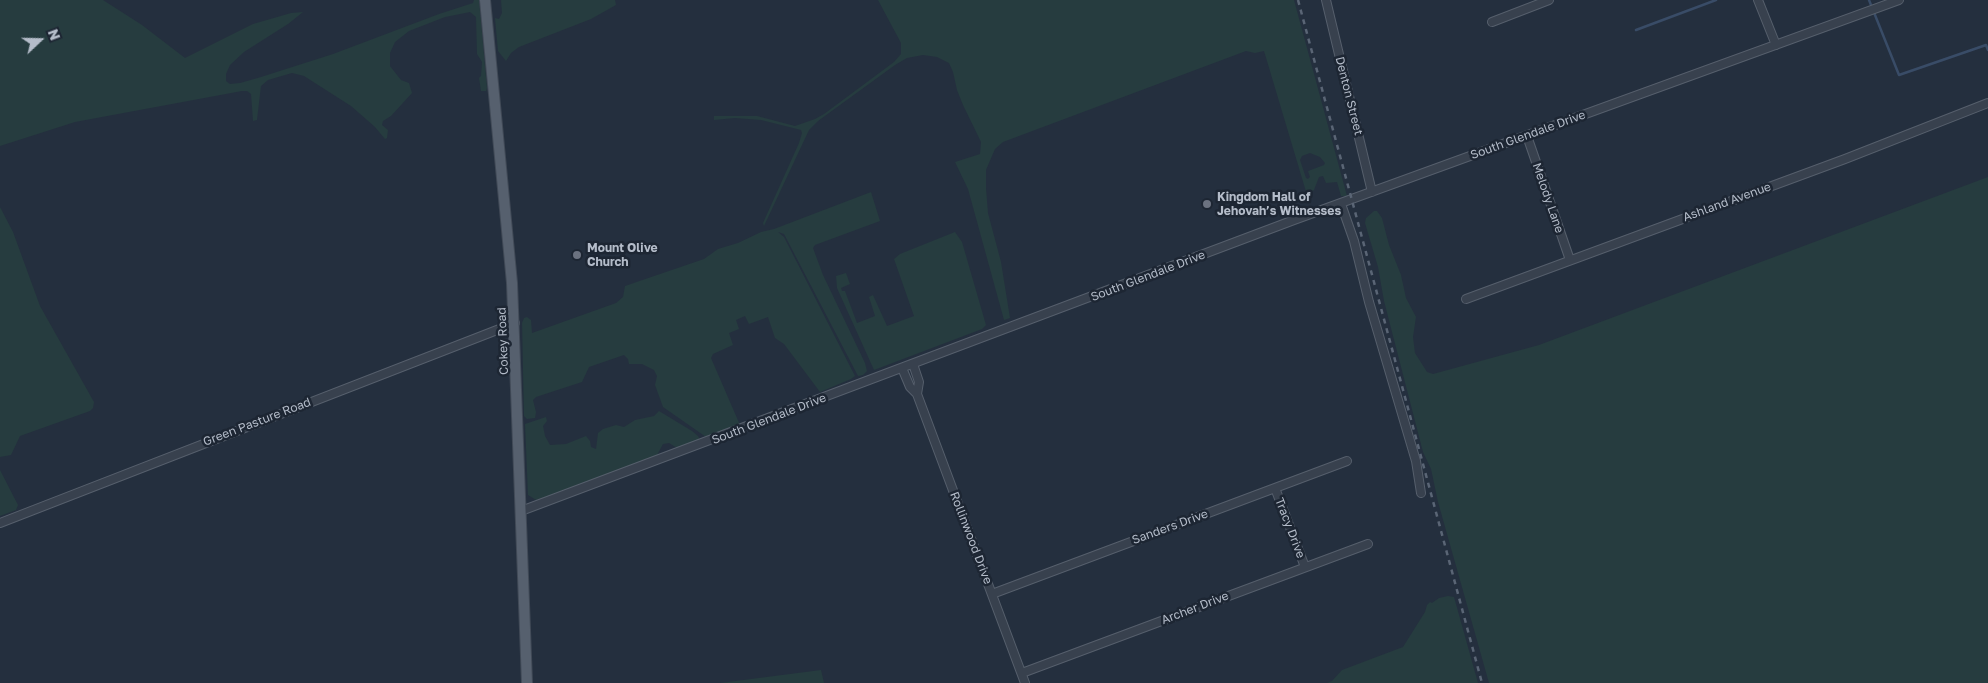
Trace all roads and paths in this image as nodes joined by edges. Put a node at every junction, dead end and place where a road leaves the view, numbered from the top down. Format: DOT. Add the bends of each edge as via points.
graph roads {
  1 [pos="485,0"];
  2 [pos="1326,0"];
  3 [pos="1549,0"];
  4 [pos="1758,0"];
  5 [pos="1899,0"];
  6 [pos="1492,22"];
  7 [pos="1776,45"];
  8 [pos="1988,103"];
  9 [pos="1527,136"];
  10 [pos="1372,192"];
  11 [pos="1341,204"];
  12 [pos="1570,260"];
  13 [pos="1466,299"];
  14 [pos="515,323"];
  15 [pos="913,364"];
  16 [pos="902,368"];
  17 [pos="917,394"];
  18 [pos="1348,461"];
  19 [pos="1275,488"];
  20 [pos="1421,493"];
  21 [pos="522,511"];
  22 [pos="0,523"];
  23 [pos="1368,544"];
  24 [pos="1305,567"];
  25 [pos="992,594"];
  26 [pos="1022,673"];
  27 [pos="1025,682"];
  28 [pos="527,683"];
  1 -- 14 [label="main road, Cokey Road"];
  2 -- 10 [label="street, Denton Street"];
  3 -- 6 [label="street"];
  4 -- 7 [label="street"];
  5 -- 7 [label="street, South Glendale Drive"];
  7 -- 9 [label="street, South Glendale Drive"];
  8 -- 12 [label="street, Ashland Avenue"];
  9 -- 10 [label="street, South Glendale Drive"];
  9 -- 12 [label="street, Melody Lane"];
  10 -- 11 [label="street, South Glendale Drive"];
  11 -- 15 [label="street, South Glendale Drive"];
  11 -- 20 [label="street" via="1416,461"];
  12 -- 13 [label="street, Ashland Avenue"];
  14 -- 21 [label="main road, Cokey Road"];
  14 -- 22 [label="street, Green Pasture Road"];
  15 -- 16 [label="street, South Glendale Drive"];
  15 -- 17 [label="street, Rollinwood Drive" via="919,382"];
  16 -- 17 [label="street, Rollinwood Drive" via="910,387"];
  16 -- 21 [label="street, South Glendale Drive"];
  17 -- 25 [label="street, Rollinwood Drive"];
  18 -- 19 [label="street, Sanders Drive"];
  19 -- 24 [label="street, Tracy Drive"];
  19 -- 25 [label="street, Sanders Drive"];
  21 -- 28 [label="main road, Cokey Road"];
  23 -- 24 [label="street, Archer Drive"];
  24 -- 26 [label="street, Archer Drive"];
  25 -- 26 [label="street, Rollinwood Drive"];
  26 -- 27 [label="street, Rollinwood Drive"];
}
